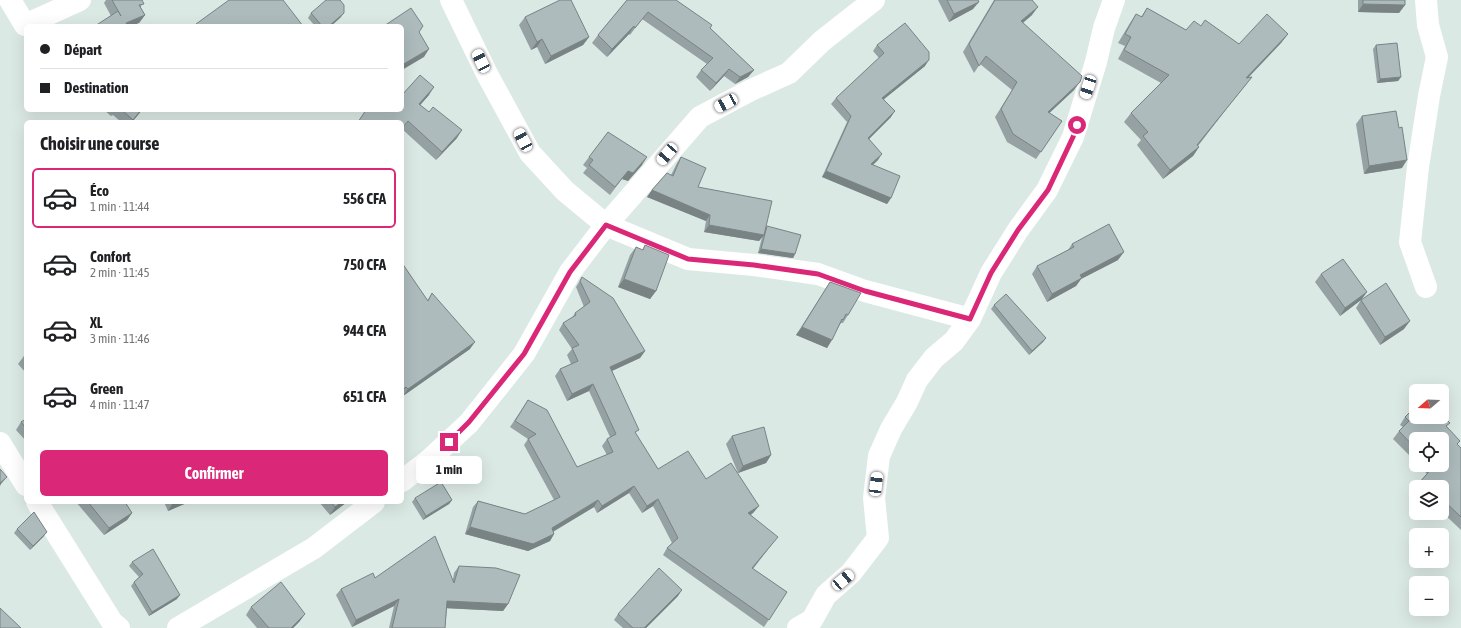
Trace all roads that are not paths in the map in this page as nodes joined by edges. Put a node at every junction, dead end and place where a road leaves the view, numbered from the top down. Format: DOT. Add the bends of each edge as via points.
graph roads {
  1 [pos="10,0"];
  2 [pos="80,0"];
  3 [pos="451,0"];
  4 [pos="874,0"];
  5 [pos="1114,0"];
  6 [pos="1426,0"];
  7 [pos="24,24"];
  8 [pos="27,24"];
  9 [pos="606,225"];
  10 [pos="1426,287"];
  11 [pos="970,319"];
  12 [pos="0,443"];
  13 [pos="404,479"];
  14 [pos="24,482"];
  15 [pos="38,504"];
  16 [pos="371,504"];
  17 [pos="119,628"];
  18 [pos="178,628"];
  19 [pos="798,628"];
  1 -- 7 [label="street"];
  2 -- 8 [label="street"];
  3 -- 9 [label="street" via="530,153 565,191"];
  4 -- 9 [label="street" via="822,41 789,73 700,116"];
  5 -- 11 [label="street" via="1073,137 1048,190 1018,230 991,273"];
  6 -- 10 [label="street" via="1428,25 1437,57 1418,167 1410,242"];
  9 -- 11 [label="street" via="688,259 818,274 865,291"];
  9 -- 13 [label="street" via="570,272 524,354 474,417 428,461"];
  11 -- 19 [label="street" via="916,380 879,456 874,498 878,538 851,573 826,595 812,620"];
  12 -- 14 [label="street"];
  15 -- 17 [label="street" via="112,622"];
  16 -- 18 [label="street" via="314,548"];
}
